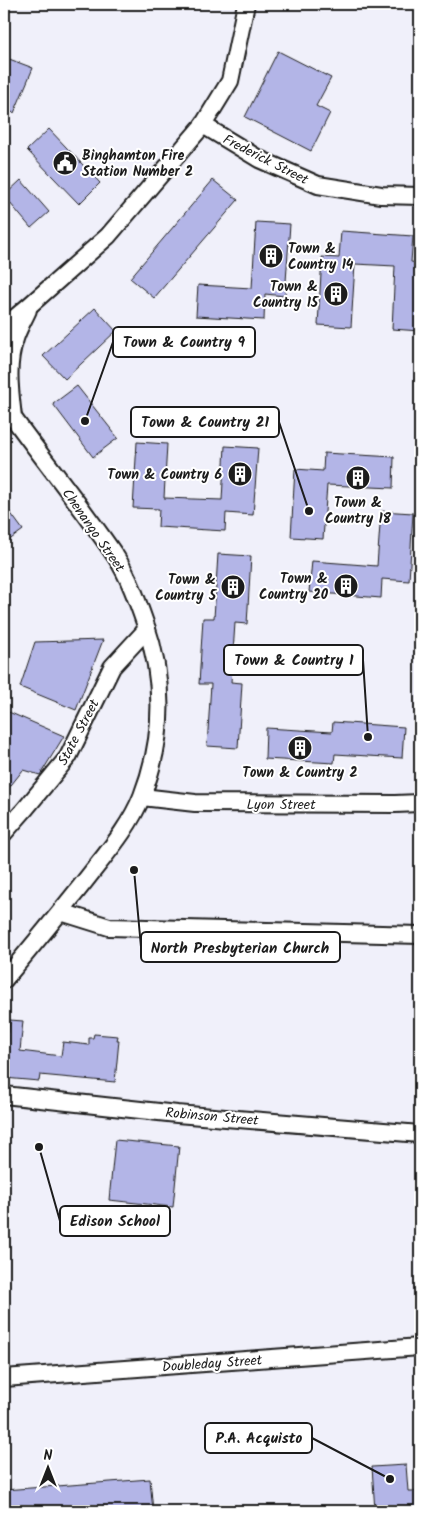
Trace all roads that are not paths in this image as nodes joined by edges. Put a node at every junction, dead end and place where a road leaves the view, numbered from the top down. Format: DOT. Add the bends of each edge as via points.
graph roads {
  1 [pos="246,4"];
  2 [pos="203,126"];
  3 [pos="420,196"];
  4 [pos="30,305"];
  5 [pos="4,327"];
  6 [pos="4,405"];
  7 [pos="14,419"];
  8 [pos="147,629"];
  9 [pos="142,796"];
  10 [pos="420,803"];
  11 [pos="4,833"];
  12 [pos="61,912"];
  13 [pos="420,935"];
  14 [pos="4,980"];
  15 [pos="4,1095"];
  16 [pos="420,1134"];
  17 [pos="420,1347"];
  18 [pos="4,1378"];
  1 -- 2 [label="street" via="230,81"];
  2 -- 3 [label="street, Frederick Street" via="259,159 318,186 380,195"];
  2 -- 4 [label="street" via="108,236"];
  4 -- 5 [label="street"];
  4 -- 7 [label="street" via="15,337 10,358"];
  6 -- 7 [label="street, Chenango Street"];
  7 -- 8 [label="street, Chenango Street" via="117,558"];
  8 -- 9 [label="street, Chenango Street" via="159,679 160,710 156,748"];
  8 -- 11 [label="street, State Street" via="112,667 68,758"];
  9 -- 10 [label="street, Lyon Street" via="194,803"];
  9 -- 12 [label="street, Chenango Street" via="114,844"];
  12 -- 13 [label="street" via="109,928"];
  12 -- 14 [label="street, Chenango Street"];
  15 -- 16 [label="street, Robinson Street" via="177,1114"];
  17 -- 18 [label="street, Doubleday Street"];
}
